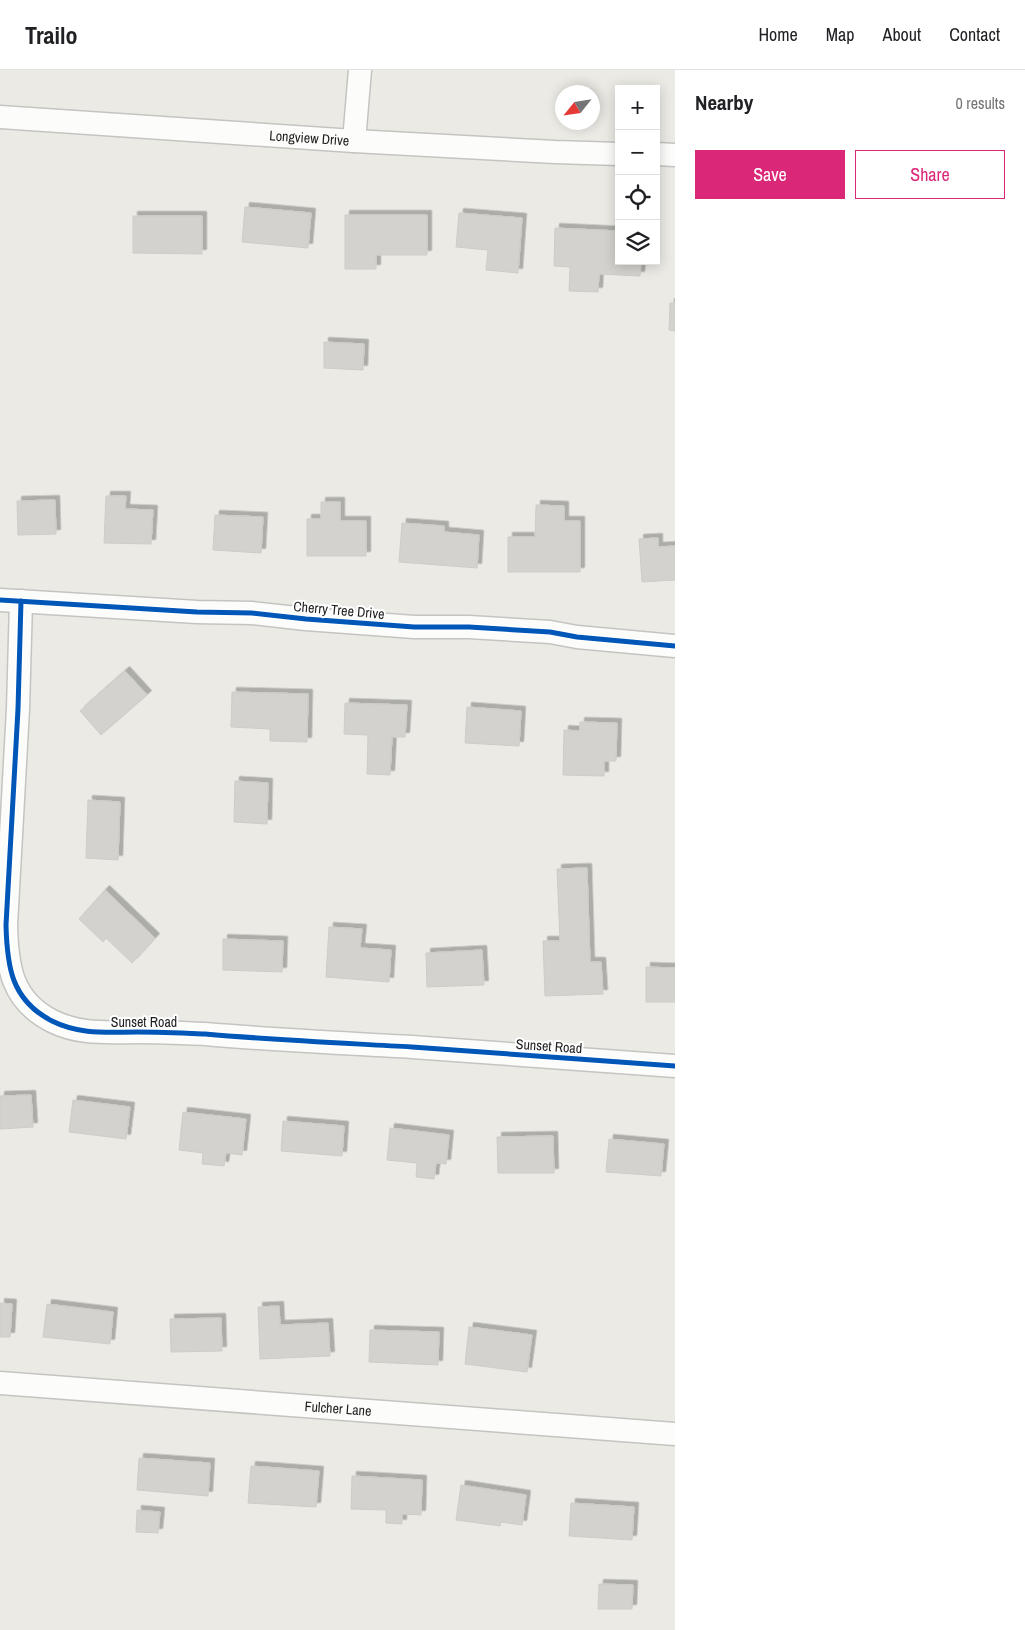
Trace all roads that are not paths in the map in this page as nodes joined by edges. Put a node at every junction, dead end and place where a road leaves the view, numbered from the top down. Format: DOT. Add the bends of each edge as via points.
graph roads {
  1 [pos="360,70"];
  2 [pos="0,116"];
  3 [pos="354,142"];
  4 [pos="615,154"];
  5 [pos="660,154"];
  6 [pos="675,155"];
  7 [pos="10,600"];
  8 [pos="675,646"];
  9 [pos="675,1066"];
  10 [pos="0,1383"];
  11 [pos="675,1434"];
  1 -- 3 [label="street"];
  2 -- 3 [label="street, Longview Drive"];
  3 -- 4 [label="street, Longview Drive"];
  5 -- 6 [label="street"];
  7 -- 8 [label="street, Cherry Tree Drive" via="252,613 414,627 550,632"];
  7 -- 9 [label="street, Sunset Road" via="18,709 7,949 16,986 38,1012 67,1027 100,1033 203,1034"];
  10 -- 11 [label="street, Fulcher Lane"];
}
